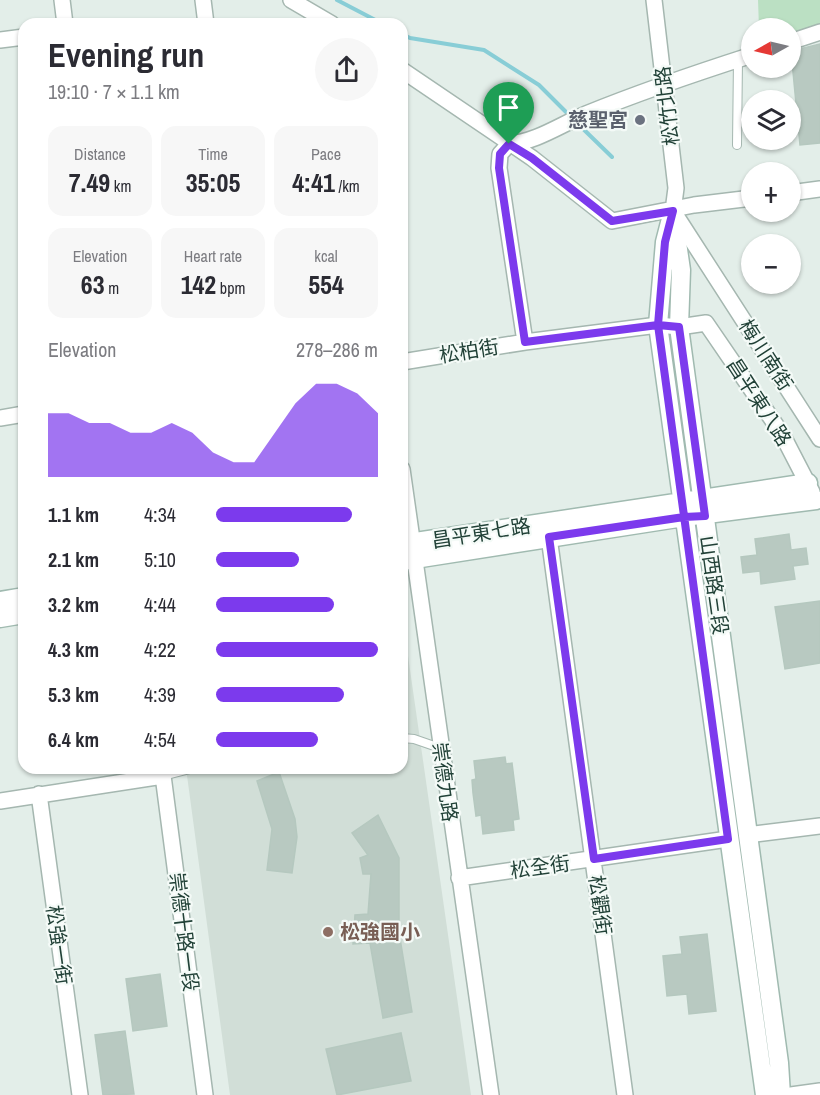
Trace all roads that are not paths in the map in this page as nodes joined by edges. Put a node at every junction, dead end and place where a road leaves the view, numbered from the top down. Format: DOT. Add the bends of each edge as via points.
graph roads {
  1 [pos="62,0"];
  2 [pos="203,0"];
  3 [pos="291,0"];
  4 [pos="654,0"];
  5 [pos="64,18"];
  6 [pos="205,18"];
  7 [pos="322,18"];
  8 [pos="820,32"];
  9 [pos="18,38"];
  10 [pos="801,38"];
  11 [pos="0,40"];
  12 [pos="741,58"];
  13 [pos="408,73"];
  14 [pos="743,78"];
  15 [pos="664,84"];
  16 [pos="509,144"];
  17 [pos="737,145"];
  18 [pos="820,189"];
  19 [pos="801,192"];
  20 [pos="741,199"];
  21 [pos="673,211"];
  22 [pos="658,325"];
  23 [pos="679,327"];
  24 [pos="525,342"];
  25 [pos="408,361"];
  26 [pos="18,415"];
  27 [pos="0,418"];
  28 [pos="818,433"];
  29 [pos="815,497"];
  30 [pos="703,507"];
  31 [pos="683,509"];
  32 [pos="549,537"];
  33 [pos="408,552"];
  34 [pos="18,598"];
  35 [pos="0,601"];
  36 [pos="18,615"];
  37 [pos="0,618"];
  38 [pos="408,738"];
  39 [pos="440,748"];
  40 [pos="152,774"];
  41 [pos="163,774"];
  42 [pos="39,794"];
  43 [pos="0,801"];
  44 [pos="820,826"];
  45 [pos="747,835"];
  46 [pos="728,839"];
  47 [pos="594,859"];
  48 [pos="459,878"];
  49 [pos="820,1091"];
  50 [pos="80,1095"];
  51 [pos="205,1095"];
  52 [pos="491,1095"];
  53 [pos="625,1095"];
  54 [pos="765,1095"];
  55 [pos="781,1095"];
  56 [pos="791,1095"];
  1 -- 5 [label="street"];
  2 -- 6 [label="street"];
  3 -- 7 [label="street"];
  4 -- 15 [label="street, 松竹北路"];
  8 -- 10 [label="street"];
  9 -- 11 [label="street"];
  12 -- 15 [label="street"];
  13 -- 16 [label="street"];
  14 -- 17 [label="lane"];
  15 -- 16 [label="street" via="528,142"];
  15 -- 21 [label="street, 松竹北路" via="676,188"];
  16 -- 21 [label="street" via="612,221"];
  16 -- 24 [label="street" via="500,154 499,168"];
  18 -- 19 [label="street"];
  20 -- 21 [label="street"];
  21 -- 22 [label="street, 山西路三段" via="663,261"];
  21 -- 23 [label="street, 山西路三段" via="681,270"];
  21 -- 28 [label="street, 梅川南街"];
  22 -- 23 [label="street, 松柏街"];
  22 -- 24 [label="street, 松柏街"];
  22 -- 31 [label="street, 山西路三段"];
  23 -- 29 [label="street, 昌平東八路" via="706,323 782,434"];
  23 -- 30 [label="street, 山西路三段"];
  24 -- 25 [label="street, 松柏街"];
  26 -- 27 [label="street"];
  29 -- 30 [label="street, 昌平東七路"];
  30 -- 31 [label="street, 昌平東七路"];
  30 -- 45 [label="street, 山西路三段"];
  31 -- 32 [label="street, 昌平東七路"];
  31 -- 33 [label="street, 昌平東七路"];
  31 -- 46 [label="street, 山西路三段"];
  32 -- 33 [label="street, 昌平東七路"];
  32 -- 47 [label="street, 松觀街"];
  33 -- 39 [label="street, 崇德九路"];
  34 -- 35 [label="street"];
  36 -- 37 [label="street"];
  38 -- 39 [label="lane"];
  39 -- 48 [label="street, 崇德九路"];
  40 -- 42 [label="street"];
  41 -- 51 [label="street, 崇德十路一段"];
  42 -- 43 [label="street"];
  42 -- 50 [label="street, 松強一街"];
  44 -- 45 [label="street"];
  45 -- 55 [label="street, 山西路三段"];
  46 -- 47 [label="street, 松全街"];
  46 -- 54 [label="street, 山西路三段"];
  47 -- 48 [label="street, 松全街"];
  47 -- 53 [label="street, 松觀街"];
  48 -- 52 [label="street, 崇德九路"];
  49 -- 56 [label="street"];
}
